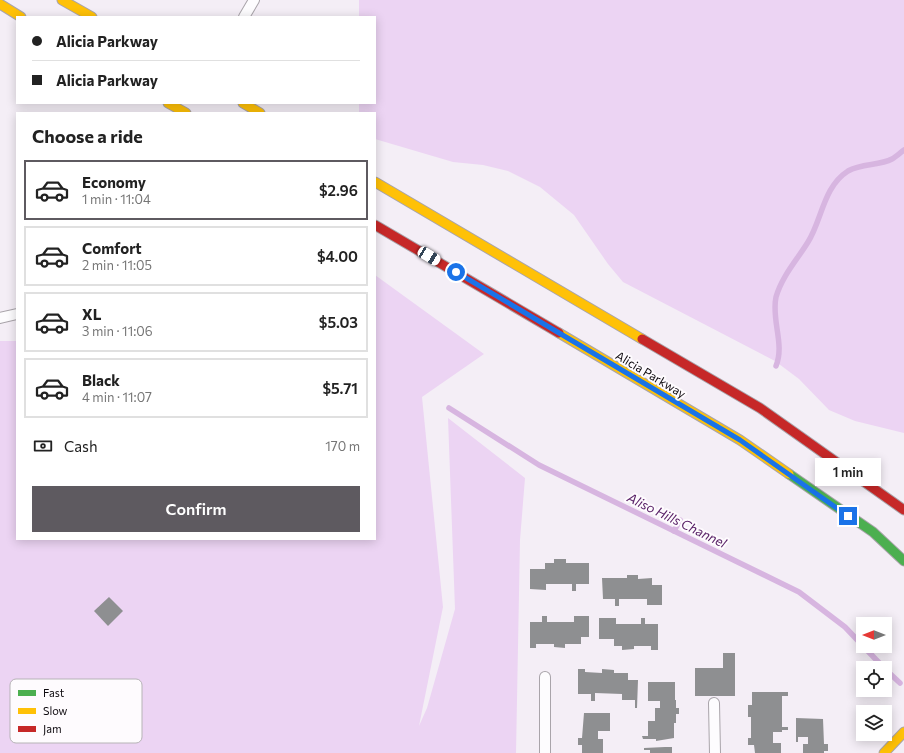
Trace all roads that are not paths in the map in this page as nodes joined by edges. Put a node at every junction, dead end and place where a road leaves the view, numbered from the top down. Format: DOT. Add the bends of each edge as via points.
graph roads {
  1 [pos="62,0"];
  2 [pos="254,0"];
  3 [pos="0,4"];
  4 [pos="19,16"];
  5 [pos="90,16"];
  6 [pos="245,16"];
  7 [pos="171,104"];
  8 [pos="245,104"];
  9 [pos="189,111"];
  10 [pos="258,112"];
  11 [pos="376,183"];
  12 [pos="376,226"];
  13 [pos="16,314"];
  14 [pos="0,318"];
  15 [pos="904,510"];
  16 [pos="904,561"];
  17 [pos="545,677"];
  18 [pos="714,703"];
  19 [pos="904,732"];
  20 [pos="545,753"];
  21 [pos="714,753"];
  22 [pos="884,753"];
  1 -- 5 [label="main road"];
  2 -- 6 [label="lane"];
  3 -- 4 [label="main road"];
  7 -- 9 [label="main road"];
  8 -- 10 [label="main road"];
  11 -- 15 [label="main road" via="760,408"];
  12 -- 16 [label="main road, Alicia Parkway" via="740,440 872,532"];
  13 -- 14 [label="lane"];
  17 -- 20 [label="lane"];
  18 -- 21 [label="lane"];
  19 -- 22 [label="main road"];
}
